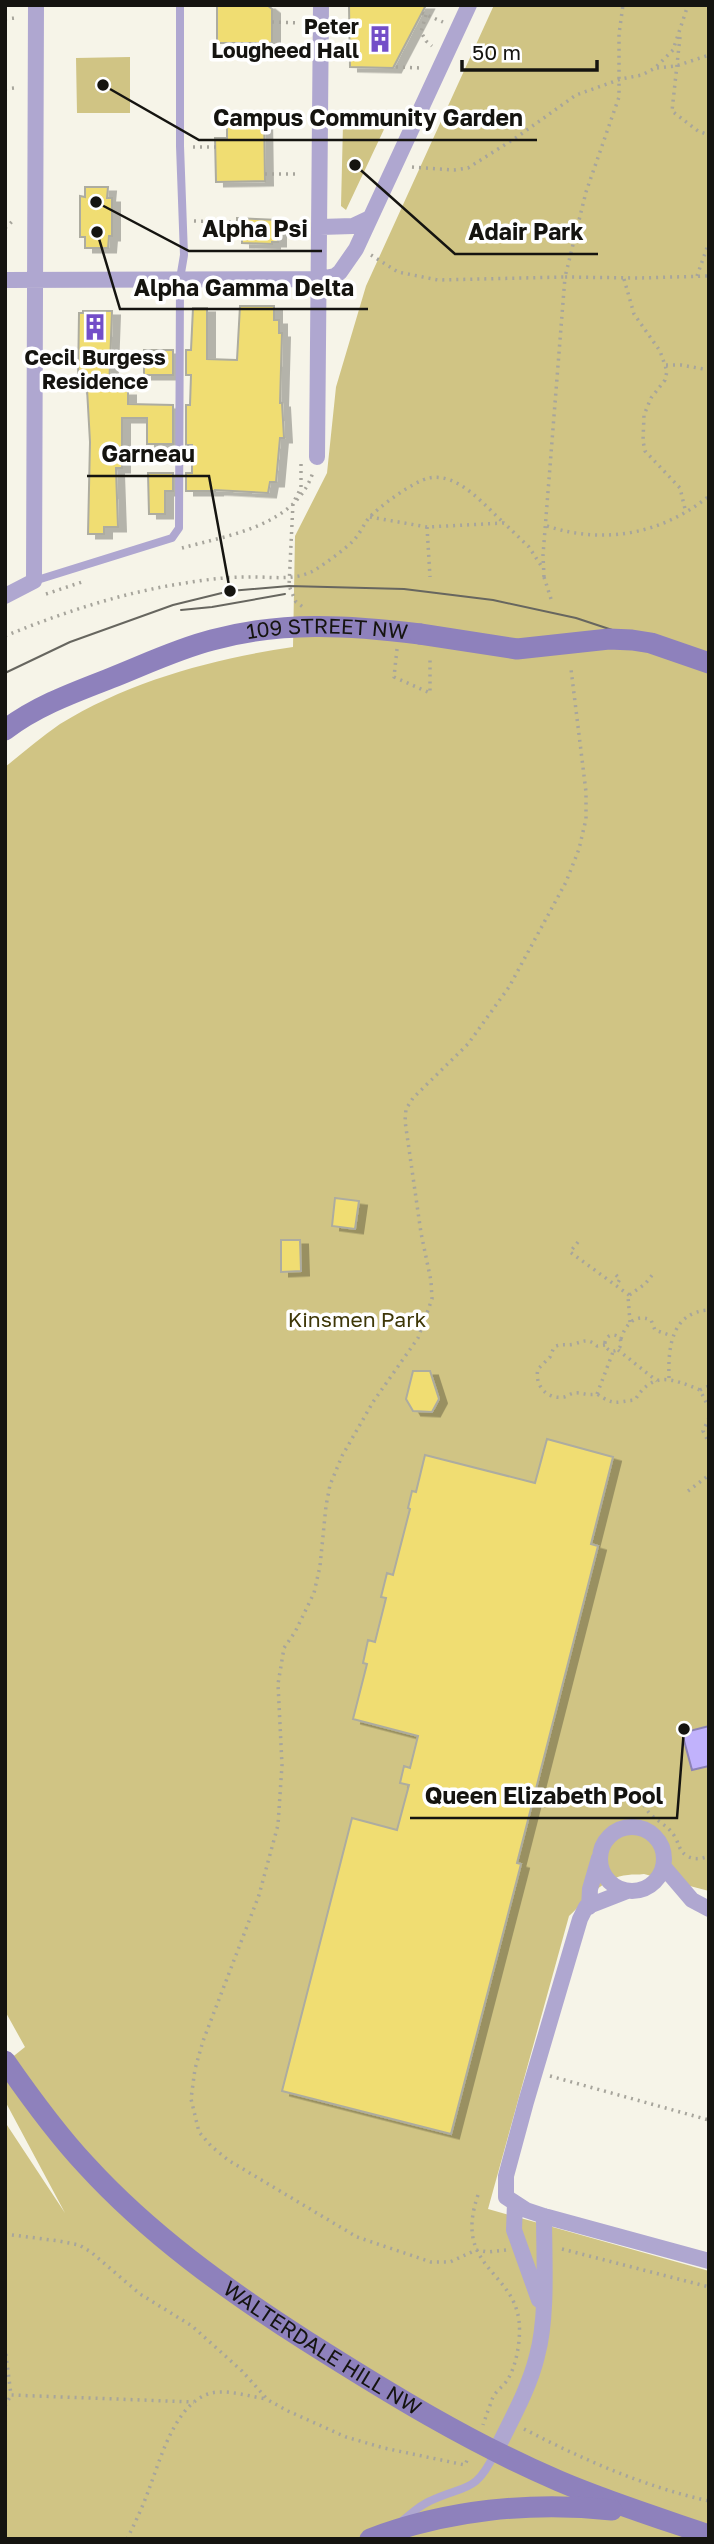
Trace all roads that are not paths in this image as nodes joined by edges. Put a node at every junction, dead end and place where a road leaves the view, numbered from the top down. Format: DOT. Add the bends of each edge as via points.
graph roads {
  1 [pos="36,5"];
  2 [pos="180,5"];
  3 [pos="321,5"];
  4 [pos="469,5"];
  5 [pos="370,218"];
  6 [pos="320,227"];
  7 [pos="36,279"];
  8 [pos="180,279"];
  9 [pos="319,279"];
  10 [pos="5,280"];
  11 [pos="317,457"];
  12 [pos="34,580"];
  13 [pos="5,596"];
  14 [pos="709,663"];
  15 [pos="40,709"];
  16 [pos="5,730"];
  17 [pos="5,745"];
  18 [pos="600,1855"];
  19 [pos="663,1866"];
  20 [pos="627,1891"];
  21 [pos="589,1907"];
  22 [pos="709,1909"];
  23 [pos="5,2061"];
  24 [pos="515,2203"];
  25 [pos="544,2216"];
  26 [pos="709,2261"];
  27 [pos="542,2309"];
  28 [pos="496,2451"];
  29 [pos="646,2514"];
  30 [pos="380,2535"];
  31 [pos="709,2535"];
  1 -- 7 [label="street"];
  2 -- 8 [label="lane" via="184,256"];
  3 -- 6 [label="street"];
  4 -- 5 [label="street"];
  5 -- 6 [label="street" via="353,226"];
  5 -- 9 [label="street" via="340,272"];
  6 -- 9 [label="street"];
  7 -- 8 [label="street"];
  7 -- 10 [label="street"];
  7 -- 12 [label="street"];
  8 -- 9 [label="street"];
  8 -- 12 [label="lane" via="177,535"];
  9 -- 11 [label="street"];
  12 -- 13 [label="street"];
  14 -- 15 [label="main road, 109 STREET NW, bridge" via="651,643 620,638 517,649 332,625 292,626 212,640"];
  15 -- 16 [label="main road, 109 STREET NW"];
  15 -- 17 [label="main road, 109 STREET NW"];
  18 -- 19 [label="street" via="609,1837 638,1828 655,1838 664,1856"];
  18 -- 20 [label="street" via="604,1876"];
  18 -- 21 [label="street"];
  19 -- 20 [label="street" via="652,1884"];
  19 -- 22 [label="street" via="692,1900"];
  20 -- 21 [label="street"];
  21 -- 24 [label="street" via="580,1919 506,2176 506,2197"];
  23 -- 28 [label="main road, WALTERDALE HILL NW" via="87,2166 182,2252 244,2300 334,2358"];
  24 -- 25 [label="street"];
  24 -- 27 [label="street" via="513,2221 519,2248"];
  25 -- 26 [label="street"];
  25 -- 27 [label="street"];
  27 -- 28 [label="street" via="537,2357"];
  28 -- 29 [label="main road, WALTERDALE HILL NW"];
  28 -- 30 [label="lane" via="475,2484 427,2502"];
  29 -- 30 [label="main road" via="522,2507 456,2516"];
  29 -- 31 [label="main road, WALTERDALE HILL NW"];
}
